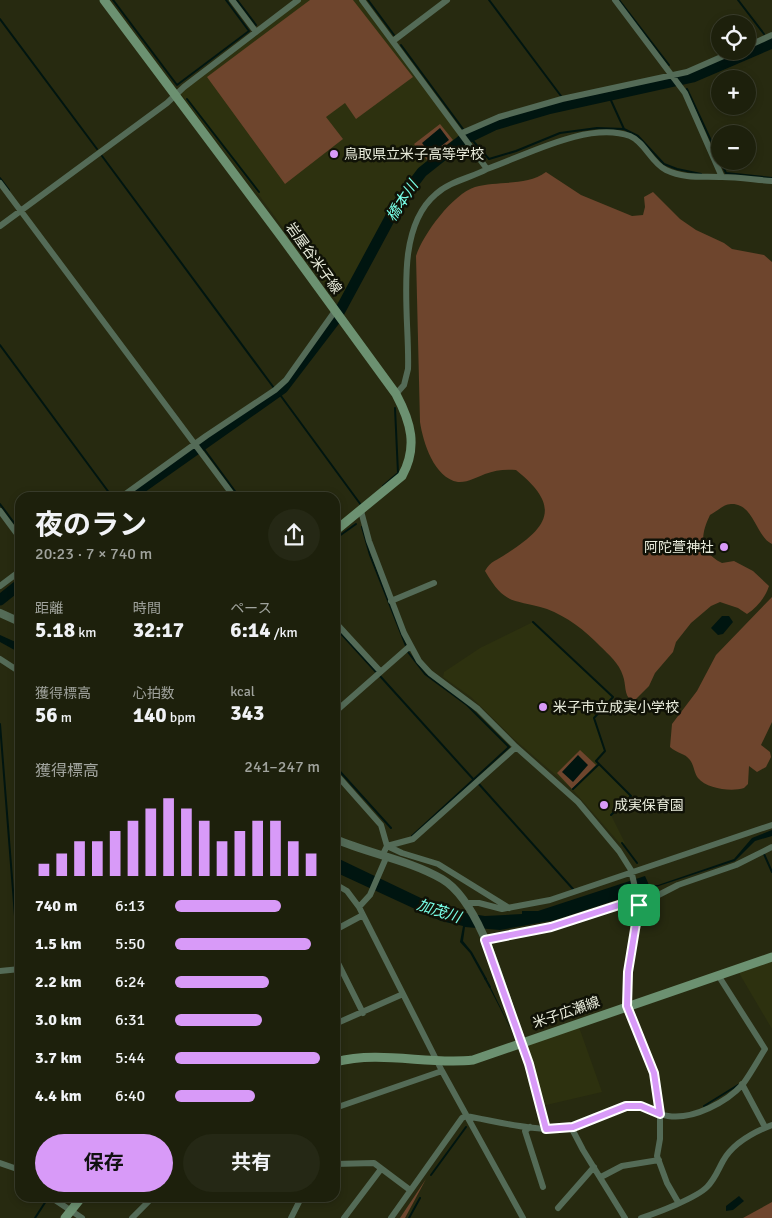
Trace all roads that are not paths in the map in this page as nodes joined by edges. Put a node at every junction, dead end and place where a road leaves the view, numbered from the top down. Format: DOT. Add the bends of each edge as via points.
graph roads {
  1 [pos="104,0"];
  2 [pos="232,0"];
  3 [pos="298,0"];
  4 [pos="362,0"];
  5 [pos="447,0"];
  6 [pos="616,0"];
  7 [pos="256,32"];
  8 [pos="772,35"];
  9 [pos="393,41"];
  10 [pos="756,42"];
  11 [pos="714,60"];
  12 [pos="672,75"];
  13 [pos="174,95"];
  14 [pos="463,134"];
  15 [pos="487,169"];
  16 [pos="722,177"];
  17 [pos="0,182"];
  18 [pos="772,182"];
  19 [pos="21,211"];
  20 [pos="0,226"];
  21 [pos="337,314"];
  22 [pos="396,394"];
  23 [pos="196,446"];
  24 [pos="129,492"];
  25 [pos="230,492"];
  26 [pos="0,511"];
  27 [pos="361,511"];
  28 [pos="340,527"];
  29 [pos="15,531"];
  30 [pos="15,575"];
  31 [pos="434,583"];
  32 [pos="0,586"];
  33 [pos="391,601"];
  34 [pos="0,613"];
  35 [pos="15,620"];
  36 [pos="340,627"];
  37 [pos="410,646"];
  38 [pos="0,659"];
  39 [pos="15,669"];
  40 [pos="380,671"];
  41 [pos="340,707"];
  42 [pos="516,747"];
  43 [pos="340,779"];
  44 [pos="772,824"];
  45 [pos="340,840"];
  46 [pos="387,846"];
  47 [pos="772,847"];
  48 [pos="384,859"];
  49 [pos="633,876"];
  50 [pos="340,887"];
  51 [pos="467,903"];
  52 [pos="639,905"];
  53 [pos="359,907"];
  54 [pos="509,908"];
  55 [pos="363,915"];
  56 [pos="340,927"];
  57 [pos="484,937"];
  58 [pos="772,957"];
  59 [pos="340,967"];
  60 [pos="15,970"];
  61 [pos="0,971"];
  62 [pos="718,975"];
  63 [pos="402,994"];
  64 [pos="627,1006"];
  65 [pos="364,1013"];
  66 [pos="340,1022"];
  67 [pos="521,1042"];
  68 [pos="769,1047"];
  69 [pos="437,1060"];
  70 [pos="340,1061"];
  71 [pos="442,1071"];
  72 [pos="742,1084"];
  73 [pos="340,1106"];
  74 [pos="660,1114"];
  75 [pos="466,1116"];
  76 [pos="769,1126"];
  77 [pos="532,1127"];
  78 [pos="571,1127"];
  79 [pos="546,1129"];
  80 [pos="659,1160"];
  81 [pos="0,1163"];
  82 [pos="340,1164"];
  83 [pos="594,1167"];
  84 [pos="15,1168"];
  85 [pos="381,1169"];
  86 [pos="601,1177"];
  87 [pos="543,1187"];
  88 [pos="410,1190"];
  89 [pos="59,1202"];
  90 [pos="77,1202"];
  91 [pos="148,1202"];
  92 [pos="298,1202"];
  93 [pos="678,1202"];
  94 [pos="558,1208"];
  95 [pos="70,1209"];
  96 [pos="65,1218"];
  97 [pos="82,1218"];
  98 [pos="132,1218"];
  99 [pos="290,1218"];
  100 [pos="344,1218"];
  101 [pos="391,1218"];
  102 [pos="523,1218"];
  103 [pos="625,1218"];
  104 [pos="641,1218"];
  1 -- 13 [label="main road, 岩屋谷米子線"];
  2 -- 7 [label="street"];
  3 -- 7 [label="street"];
  4 -- 9 [label="street"];
  5 -- 9 [label="street"];
  6 -- 12 [label="street"];
  7 -- 13 [label="street"];
  8 -- 10 [label="street"];
  9 -- 14 [label="street"];
  11 -- 12 [label="street"];
  12 -- 14 [label="street" via="562,99 499,117"];
  12 -- 16 [label="street" via="685,93"];
  13 -- 19 [label="street"];
  13 -- 21 [label="main road, 岩屋谷米子線"];
  14 -- 15 [label="street"];
  15 -- 16 [label="street" via="561,139 606,133 635,139 656,163 667,170 699,178"];
  15 -- 22 [label="street" via="436,194 427,202 414,226 407,257 408,369 404,385"];
  16 -- 18 [label="street"];
  17 -- 19 [label="street"];
  19 -- 20 [label="street"];
  19 -- 23 [label="street"];
  21 -- 22 [label="main road, 岩屋谷米子線"];
  21 -- 23 [label="street" via="286,380"];
  22 -- 27 [label="main road, 岩屋谷米子線" via="412,430 408,465 393,486"];
  23 -- 24 [label="street"];
  23 -- 25 [label="street"];
  26 -- 29 [label="street"];
  27 -- 28 [label="main road, 岩屋谷米子線"];
  27 -- 33 [label="street"];
  30 -- 32 [label="street"];
  31 -- 33 [label="street"];
  33 -- 37 [label="street"];
  34 -- 35 [label="street"];
  36 -- 40 [label="street"];
  37 -- 40 [label="street"];
  37 -- 42 [label="street" via="430,673 478,710"];
  38 -- 39 [label="street"];
  40 -- 41 [label="street"];
  42 -- 46 [label="street" via="413,838"];
  42 -- 49 [label="street" via="578,802 620,852"];
  43 -- 46 [label="street" via="381,825"];
  44 -- 49 [label="street"];
  45 -- 48 [label="street"];
  46 -- 48 [label="street"];
  46 -- 54 [label="street" via="438,864"];
  47 -- 52 [label="street" via="678,885"];
  48 -- 51 [label="street" via="418,867 444,880"];
  48 -- 53 [label="street" via="370,895"];
  49 -- 52 [label="street"];
  49 -- 54 [label="street"];
  50 -- 53 [label="street"];
  51 -- 54 [label="street"];
  51 -- 57 [label="street"];
  52 -- 57 [label="street" via="622,904 545,929"];
  52 -- 64 [label="street" via="628,972"];
  53 -- 55 [label="street"];
  55 -- 56 [label="street"];
  55 -- 63 [label="street"];
  57 -- 67 [label="street"];
  58 -- 62 [label="main road, 米子広瀬線"];
  59 -- 65 [label="street"];
  60 -- 61 [label="street"];
  62 -- 64 [label="main road, 米子広瀬線"];
  62 -- 68 [label="street"];
  63 -- 65 [label="street"];
  63 -- 69 [label="street"];
  64 -- 67 [label="main road, 米子広瀬線"];
  64 -- 74 [label="street" via="654,1073"];
  65 -- 66 [label="street"];
  67 -- 69 [label="main road, 米子広瀬線" via="473,1060"];
  67 -- 79 [label="street"];
  68 -- 72 [label="street"];
  69 -- 70 [label="main road, 米子広瀬線" via="365,1056"];
  69 -- 71 [label="street"];
  71 -- 73 [label="street"];
  71 -- 75 [label="street"];
  72 -- 74 [label="street" via="698,1112 678,1117"];
  72 -- 76 [label="street"];
  74 -- 78 [label="street" via="641,1106 626,1106"];
  74 -- 80 [label="street" via="660,1139 656,1153"];
  75 -- 77 [label="street"];
  75 -- 88 [label="street"];
  75 -- 102 [label="street"];
  76 -- 93 [label="street" via="733,1148 708,1186"];
  77 -- 79 [label="street"];
  77 -- 87 [label="street" via="525,1131"];
  78 -- 79 [label="street"];
  78 -- 83 [label="street"];
  80 -- 86 [label="street" via="622,1166"];
  80 -- 93 [label="street"];
  81 -- 84 [label="street"];
  82 -- 85 [label="street" via="368,1162"];
  83 -- 86 [label="street"];
  83 -- 94 [label="street"];
  85 -- 88 [label="street"];
  85 -- 100 [label="street"];
  86 -- 103 [label="street"];
  88 -- 101 [label="street"];
  89 -- 95 [label="street"];
  90 -- 95 [label="main road"];
  91 -- 98 [label="street"];
  92 -- 99 [label="street"];
  93 -- 104 [label="street"];
  95 -- 96 [label="main road"];
  95 -- 97 [label="street"];
}
